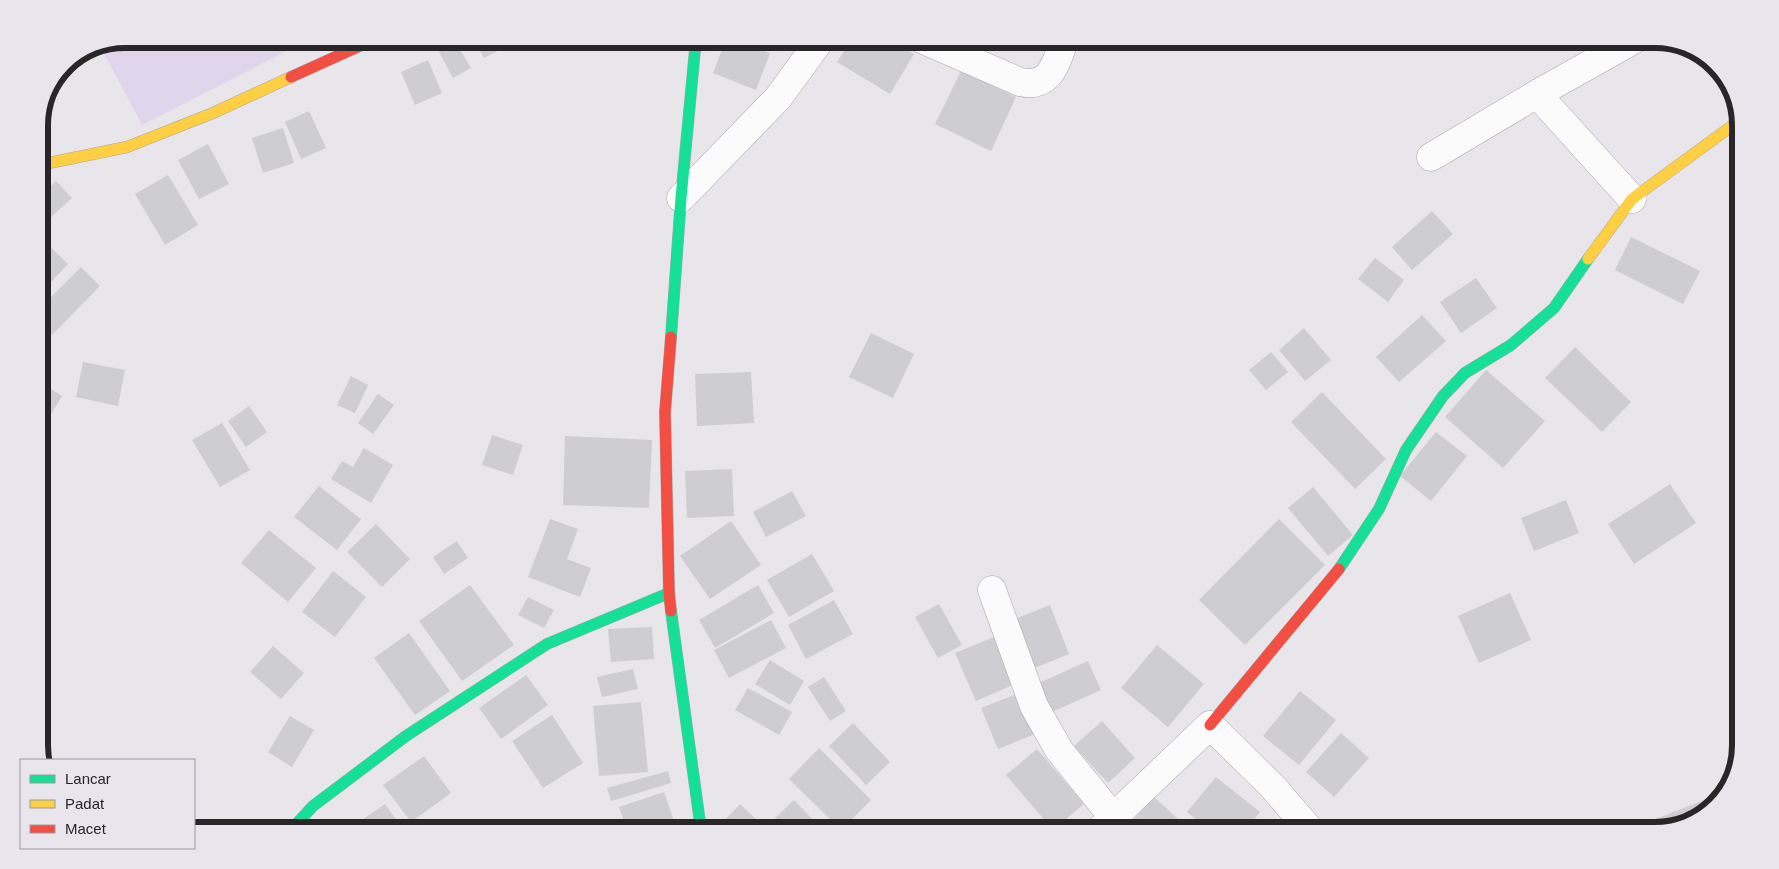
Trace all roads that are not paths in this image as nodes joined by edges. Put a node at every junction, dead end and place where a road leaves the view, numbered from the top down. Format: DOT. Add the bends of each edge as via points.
graph roads {
  1 [pos="356,48"];
  2 [pos="695,48"];
  3 [pos="814,48"];
  4 [pos="942,48"];
  5 [pos="1061,48"];
  6 [pos="1619,48"];
  7 [pos="1537,94"];
  8 [pos="1731,126"];
  9 [pos="1431,157"];
  10 [pos="48,163"];
  11 [pos="681,198"];
  12 [pos="1632,198"];
  13 [pos="992,590"];
  14 [pos="669,593"];
  15 [pos="1210,726"];
  16 [pos="298,822"];
  17 [pos="700,822"];
  18 [pos="1106,822"];
  19 [pos="1109,822"];
  20 [pos="1303,822"];
  1 -- 10 [label="street" via="214,114 127,147"];
  2 -- 11 [label="street"];
  3 -- 11 [label="street" via="778,98"];
  4 -- 5 [label="street" via="1030,84 1041,82 1048,75"];
  6 -- 7 [label="street"];
  7 -- 9 [label="street"];
  7 -- 12 [label="street"];
  8 -- 12 [label="street"];
  11 -- 14 [label="street" via="665,412"];
  12 -- 15 [label="street" via="1554,308 1511,345 1465,373 1443,396 1406,450 1379,510 1332,578"];
  13 -- 18 [label="street" via="1034,706"];
  14 -- 16 [label="street" via="547,644 406,736 313,806"];
  14 -- 17 [label="street"];
  15 -- 19 [label="street"];
  15 -- 20 [label="street" via="1272,786"];
}
